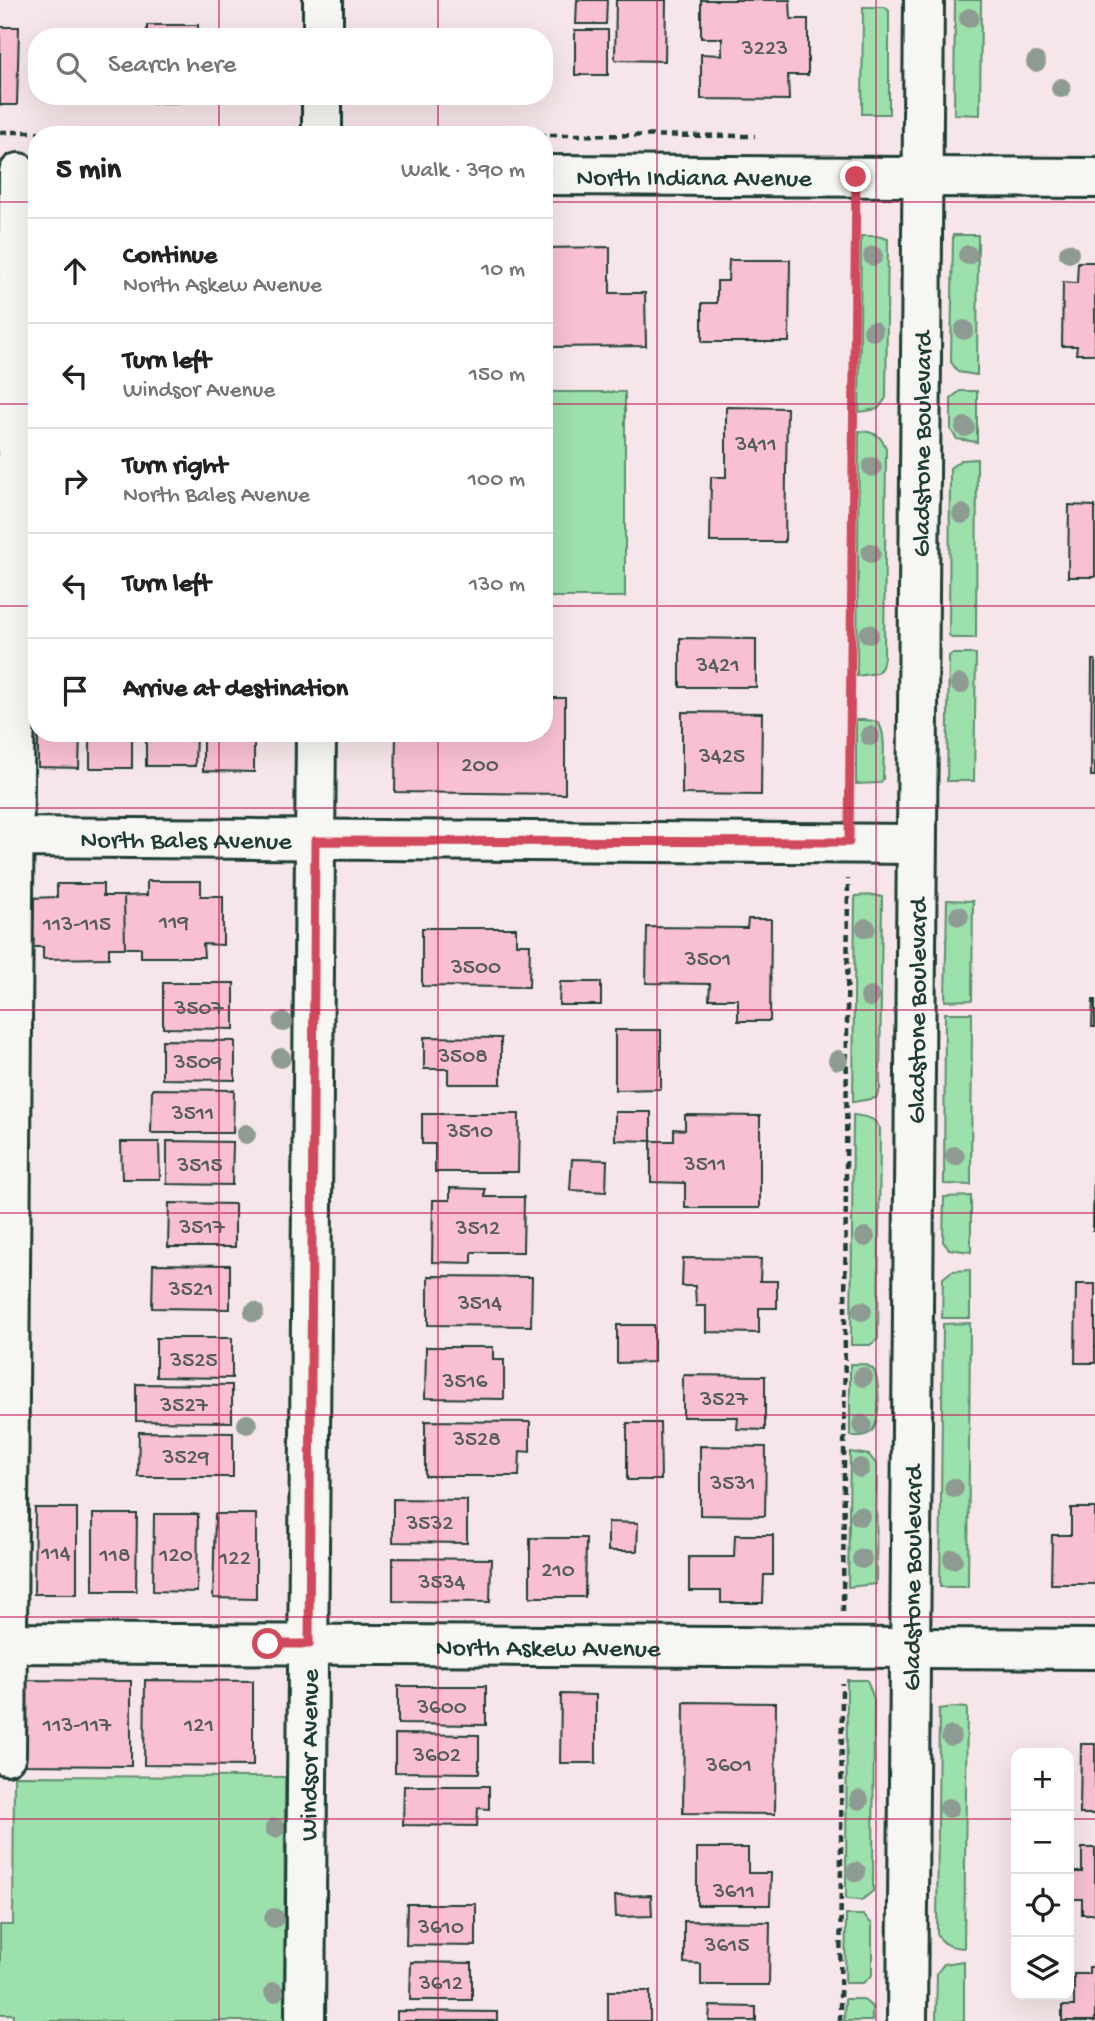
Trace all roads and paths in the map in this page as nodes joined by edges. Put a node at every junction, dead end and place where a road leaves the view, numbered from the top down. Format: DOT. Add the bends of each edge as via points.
graph roads {
  1 [pos="323,0"];
  2 [pos="923,0"];
  3 [pos="323,28"];
  4 [pos="322,121"];
  5 [pos="176,126"];
  6 [pos="470,126"];
  7 [pos="553,129"];
  8 [pos="28,131"];
  9 [pos="0,132"];
  10 [pos="766,136"];
  11 [pos="19,173"];
  12 [pos="553,175"];
  13 [pos="856,177"];
  14 [pos="923,178"];
  15 [pos="1095,178"];
  16 [pos="316,742"];
  17 [pos="7,837"];
  18 [pos="315,841"];
  19 [pos="849,842"];
  20 [pos="916,844"];
  21 [pos="4,1643"];
  22 [pos="309,1644"];
  23 [pos="843,1647"];
  24 [pos="909,1648"];
  25 [pos="1095,1649"];
  26 [pos="6,1755"];
  27 [pos="305,2021"];
  28 [pos="840,2021"];
  29 [pos="907,2021"];
  1 -- 3 [label="street"];
  2 -- 14 [label="street, Gladstone Boulevard"];
  4 -- 5 [label="path"];
  4 -- 6 [label="path"];
  7 -- 10 [label="path"];
  8 -- 9 [label="path"];
  11 -- 17 [label="street"];
  12 -- 13 [label="street, North Indiana Avenue"];
  13 -- 14 [label="street, North Indiana Avenue"];
  13 -- 19 [label="path"];
  14 -- 15 [label="street, North Indiana Avenue"];
  14 -- 20 [label="street, Gladstone Boulevard"];
  16 -- 18 [label="street, Windsor Avenue"];
  17 -- 18 [label="street, North Bales Avenue"];
  17 -- 21 [label="street"];
  18 -- 19 [label="street, North Bales Avenue"];
  18 -- 22 [label="street, Windsor Avenue"];
  19 -- 20 [label="street, North Bales Avenue"];
  19 -- 23 [label="path"];
  20 -- 24 [label="street, Gladstone Boulevard"];
  21 -- 22 [label="street, North Askew Avenue"];
  21 -- 26 [label="street"];
  22 -- 23 [label="street, North Askew Avenue"];
  22 -- 27 [label="street, Windsor Avenue"];
  23 -- 24 [label="street, North Askew Avenue"];
  23 -- 28 [label="path"];
  24 -- 25 [label="street, North Askew Avenue"];
  24 -- 29 [label="street, Gladstone Boulevard"];
}
